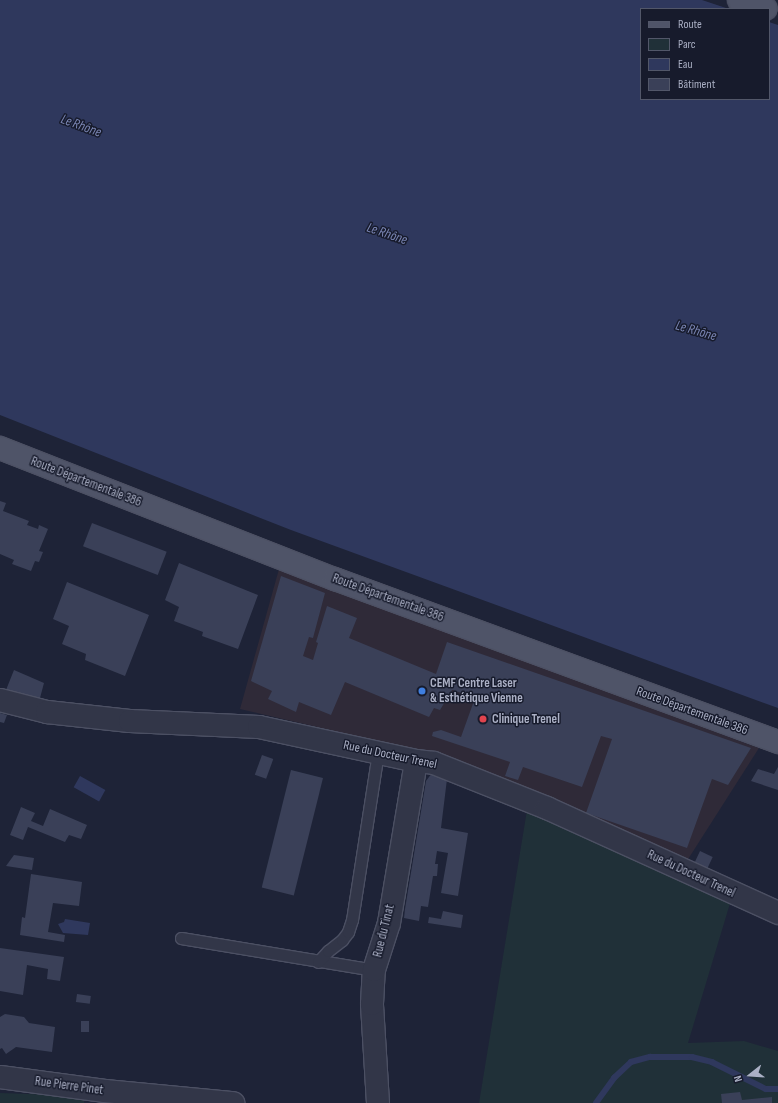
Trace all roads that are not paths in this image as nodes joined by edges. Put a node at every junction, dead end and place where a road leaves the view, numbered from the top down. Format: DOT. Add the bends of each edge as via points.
graph roads {
  1 [pos="739,0"];
  2 [pos="765,8"];
  3 [pos="0,448"];
  4 [pos="0,700"];
  5 [pos="778,742"];
  6 [pos="378,753"];
  7 [pos="416,761"];
  8 [pos="778,913"];
  9 [pos="181,938"];
  10 [pos="318,962"];
  11 [pos="374,970"];
  12 [pos="0,1077"];
  13 [pos="233,1103"];
  14 [pos="378,1103"];
  1 -- 2 [label="main road"];
  3 -- 5 [label="main road, Route Départementale 386" via="335,579"];
  4 -- 6 [label="street, Rue du Docteur Trenel" via="47,712 130,721 260,727"];
  6 -- 7 [label="street, Rue du Docteur Trenel"];
  6 -- 10 [label="lane" via="352,920 342,940"];
  7 -- 8 [label="street, Rue du Docteur Trenel" via="434,763 547,808"];
  7 -- 11 [label="street, Rue du Tinat" via="389,923"];
  9 -- 10 [label="lane"];
  10 -- 11 [label="lane"];
  11 -- 14 [label="street, Rue du Tinat" via="372,1004"];
  12 -- 13 [label="street, Rue Pierre Pinet" via="105,1091"];
}
